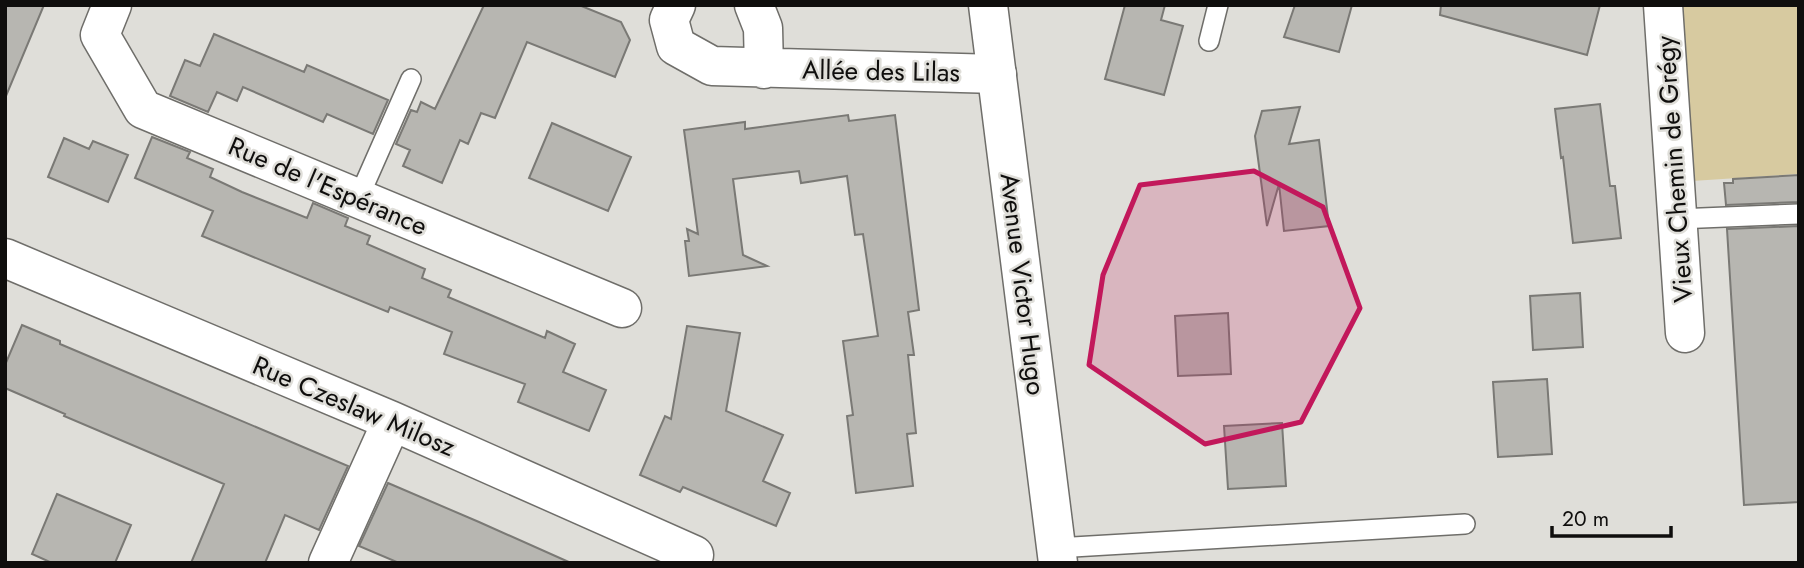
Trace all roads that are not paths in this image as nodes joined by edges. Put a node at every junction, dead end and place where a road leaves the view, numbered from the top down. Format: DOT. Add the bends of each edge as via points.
graph roads {
  1 [pos="111,5"];
  2 [pos="676,5"];
  3 [pos="754,5"];
  4 [pos="988,5"];
  5 [pos="1218,5"];
  6 [pos="1663,5"];
  7 [pos="1209,41"];
  8 [pos="764,69"];
  9 [pos="997,74"];
  10 [pos="411,79"];
  11 [pos="358,199"];
  12 [pos="1799,214"];
  13 [pos="1677,219"];
  14 [pos="5,258"];
  15 [pos="622,308"];
  16 [pos="1685,333"];
  17 [pos="392,421"];
  18 [pos="1465,524"];
  19 [pos="1057,556"];
  20 [pos="328,563"];
  21 [pos="691,563"];
  1 -- 11 [label="street, Rue de l'Espérance" via="100,35 143,109"];
  2 -- 8 [label="street, Allée des Lilas" via="669,20 676,46 712,66"];
  3 -- 8 [label="street, Allée des Lilas" via="764,28"];
  4 -- 9 [label="street, Avenue Victor Hugo"];
  5 -- 7 [label="lane"];
  6 -- 13 [label="street, Vieux Chemin de Grégy"];
  8 -- 9 [label="street, Allée des Lilas"];
  9 -- 19 [label="street, Avenue Victor Hugo"];
  10 -- 11 [label="lane"];
  11 -- 15 [label="street, Rue de l'Espérance"];
  12 -- 13 [label="lane"];
  13 -- 16 [label="street, Vieux Chemin de Grégy"];
  14 -- 17 [label="street, Rue Czeslaw Milosz"];
  17 -- 20 [label="street"];
  17 -- 21 [label="street, Rue Czeslaw Milosz" via="694,555"];
  18 -- 19 [label="lane"];
}
